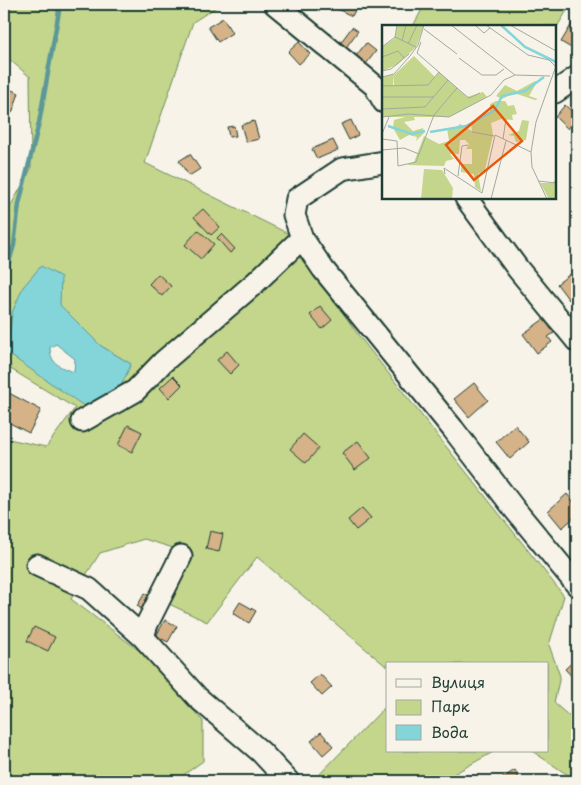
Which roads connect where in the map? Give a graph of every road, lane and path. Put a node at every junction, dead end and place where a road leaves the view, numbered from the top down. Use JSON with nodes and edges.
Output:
{"nodes":[{"id":1,"x":275,"y":4,"type":"edge"},
{"id":2,"x":577,"y":77,"type":"edge"},
{"id":3,"x":556,"y":91,"type":"edge"},
{"id":4,"x":382,"y":98,"type":"edge"},
{"id":5,"x":382,"y":162,"type":"edge"},
{"id":6,"x":467,"y":199,"type":"edge"},
{"id":7,"x":302,"y":238,"type":"junction"},
{"id":8,"x":577,"y":341,"type":"edge"},
{"id":9,"x":82,"y":421,"type":"dead end"},
{"id":10,"x":181,"y":556,"type":"dead end"},
{"id":11,"x":37,"y":565,"type":"dead end"},
{"id":12,"x":577,"y":585,"type":"edge"},
{"id":13,"x":143,"y":637,"type":"junction"},
{"id":14,"x":288,"y":781,"type":"edge"}],
"edges":[{"from":1,"to":4,"type":"street"},
{"from":2,"to":3,"type":"street"},
{"from":5,"to":7,"type":"street"},
{"from":6,"to":8,"type":"street"},
{"from":7,"to":9,"type":"street"},
{"from":7,"to":12,"type":"street"},
{"from":10,"to":13,"type":"street"},
{"from":11,"to":13,"type":"street"},
{"from":13,"to":14,"type":"street"}]}
